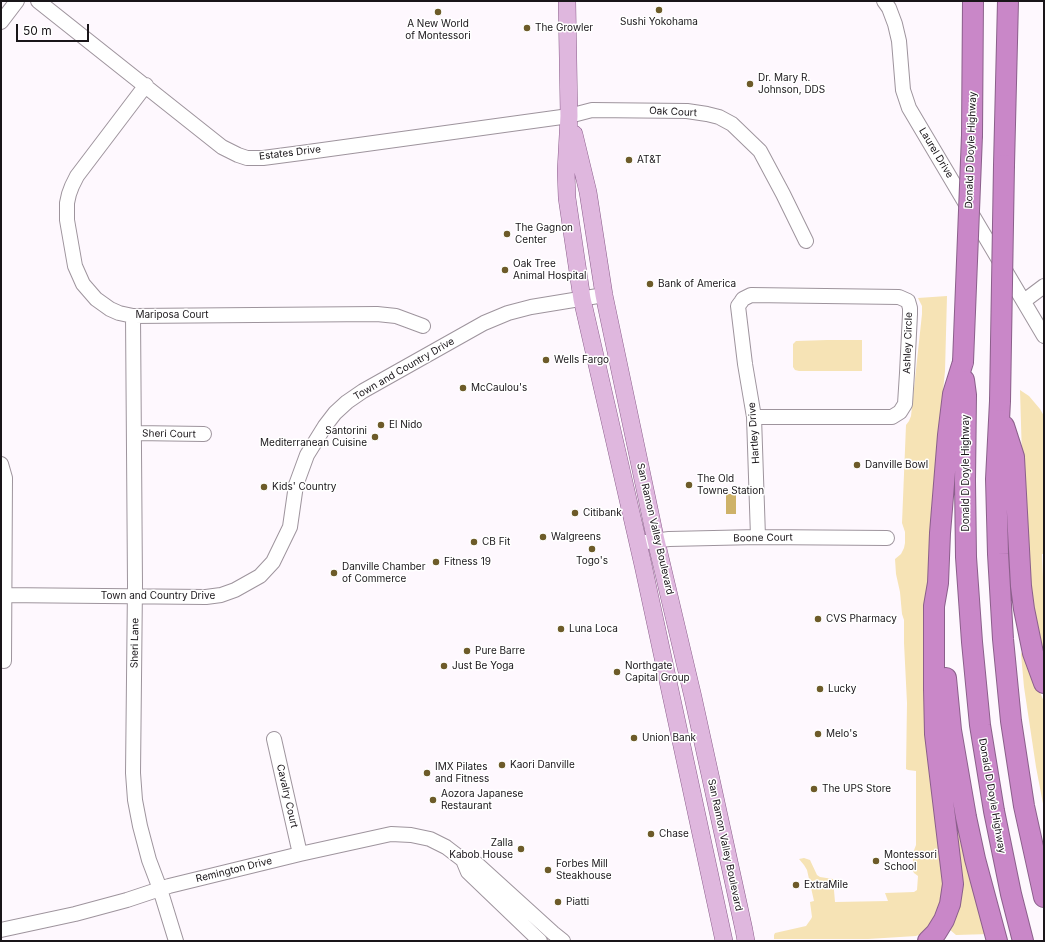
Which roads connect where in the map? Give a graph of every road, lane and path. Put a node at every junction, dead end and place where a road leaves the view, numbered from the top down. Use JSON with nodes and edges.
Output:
{"nodes":[{"id":1,"x":17,"y":1,"type":"edge"},
{"id":2,"x":38,"y":1,"type":"edge"},
{"id":3,"x":567,"y":1,"type":"edge"},
{"id":4,"x":884,"y":1,"type":"edge"},
{"id":5,"x":973,"y":1,"type":"edge"},
{"id":6,"x":1008,"y":1,"type":"edge"},
{"id":7,"x":1,"y":22,"type":"edge"},
{"id":8,"x":146,"y":85,"type":"junction"},
{"id":9,"x":569,"y":116,"type":"junction"},
{"id":10,"x":806,"y":241,"type":"dead end"},
{"id":11,"x":1044,"y":286,"type":"edge"},
{"id":12,"x":604,"y":295,"type":"junction"},
{"id":13,"x":582,"y":299,"type":"junction"},
{"id":14,"x":1024,"y":301,"type":"junction"},
{"id":15,"x":738,"y":306,"type":"joint"},
{"id":16,"x":133,"y":316,"type":"junction"},
{"id":17,"x":423,"y":326,"type":"dead end"},
{"id":18,"x":1044,"y":336,"type":"edge"},
{"id":19,"x":960,"y":394,"type":"junction"},
{"id":20,"x":999,"y":407,"type":"junction"},
{"id":21,"x":754,"y":417,"type":"junction"},
{"id":22,"x":134,"y":433,"type":"junction"},
{"id":23,"x":204,"y":434,"type":"dead end"},
{"id":24,"x":1,"y":464,"type":"edge"},
{"id":25,"x":758,"y":537,"type":"junction"},
{"id":26,"x":888,"y":538,"type":"dead end"},
{"id":27,"x":656,"y":540,"type":"junction"},
{"id":28,"x":638,"y":543,"type":"junction"},
{"id":29,"x":938,"y":583,"type":"junction"},
{"id":30,"x":3,"y":595,"type":"edge"},
{"id":31,"x":135,"y":597,"type":"junction"},
{"id":32,"x":4,"y":661,"type":"dead end"},
{"id":33,"x":1044,"y":683,"type":"edge"},
{"id":34,"x":274,"y":739,"type":"dead end"},
{"id":35,"x":300,"y":854,"type":"junction"},
{"id":36,"x":463,"y":860,"type":"junction"},
{"id":37,"x":160,"y":889,"type":"junction"},
{"id":38,"x":1044,"y":897,"type":"edge"},
{"id":39,"x":1,"y":930,"type":"edge"},
{"id":40,"x":176,"y":941,"type":"edge"},
{"id":41,"x":540,"y":941,"type":"edge"},
{"id":42,"x":563,"y":941,"type":"edge"},
{"id":43,"x":724,"y":941,"type":"edge"},
{"id":44,"x":746,"y":941,"type":"edge"},
{"id":45,"x":928,"y":941,"type":"edge"},
{"id":46,"x":997,"y":941,"type":"edge"},
{"id":47,"x":1023,"y":941,"type":"edge"}],
"edges":[{"from":1,"to":7,"type":"street"},
{"from":2,"to":8,"type":"street","name":"Estates Drive"},
{"from":3,"to":9,"type":"main road","name":"San Ramon Valley Boulevard"},
{"from":4,"to":14,"type":"street","name":"Laurel Drive"},
{"from":5,"to":19,"type":"highway","name":"Donald D Doyle Highway","bridge":true},
{"from":6,"to":20,"type":"highway","bridge":true},
{"from":8,"to":9,"type":"street","name":"Estates Drive"},
{"from":8,"to":16,"type":"street","name":"Mariposa Court"},
{"from":9,"to":10,"type":"street","name":"Oak Court"},
{"from":9,"to":12,"type":"main road","name":"San Ramon Valley Boulevard"},
{"from":9,"to":13,"type":"main road","name":"San Ramon Valley Boulevard"},
{"from":11,"to":14,"type":"street"},
{"from":12,"to":13,"type":"street","name":"Town and Country Drive"},
{"from":12,"to":27,"type":"main road","name":"San Ramon Valley Boulevard"},
{"from":13,"to":28,"type":"main road","name":"San Ramon Valley Boulevard"},
{"from":13,"to":31,"type":"street","name":"Town and Country Drive"},
{"from":14,"to":18,"type":"street","name":"Laurel Drive"},
{"from":15,"to":21,"type":"street","name":"Hartley Drive"},
{"from":15,"to":21,"type":"street","name":"Ashley Circle"},
{"from":16,"to":17,"type":"street","name":"Mariposa Court"},
{"from":16,"to":22,"type":"street","name":"Sheri Lane"},
{"from":19,"to":29,"type":"highway"},
{"from":19,"to":47,"type":"highway","name":"Donald D Doyle Highway"},
{"from":20,"to":33,"type":"highway"},
{"from":20,"to":38,"type":"highway"},
{"from":21,"to":25,"type":"street","name":"Hartley Drive"},
{"from":22,"to":23,"type":"street","name":"Sheri Court"},
{"from":22,"to":31,"type":"street","name":"Sheri Lane"},
{"from":24,"to":30,"type":"street"},
{"from":25,"to":26,"type":"street","name":"Boone Court"},
{"from":25,"to":27,"type":"street","name":"Boone Court"},
{"from":27,"to":28,"type":"street","name":"Boone Court"},
{"from":27,"to":44,"type":"main road","name":"San Ramon Valley Boulevard"},
{"from":28,"to":43,"type":"main road","name":"San Ramon Valley Boulevard"},
{"from":29,"to":45,"type":"highway"},
{"from":29,"to":46,"type":"highway"},
{"from":30,"to":31,"type":"street","name":"Town and Country Drive"},
{"from":30,"to":32,"type":"street"},
{"from":31,"to":37,"type":"street","name":"Sheri Lane"},
{"from":34,"to":35,"type":"street","name":"Cavalry Court"},
{"from":35,"to":36,"type":"street","name":"Remington Drive"},
{"from":35,"to":37,"type":"street","name":"Remington Drive"},
{"from":36,"to":41,"type":"street"},
{"from":36,"to":42,"type":"street"},
{"from":37,"to":39,"type":"street","name":"Remington Drive"},
{"from":37,"to":40,"type":"street","name":"Sheri Lane"}]}
